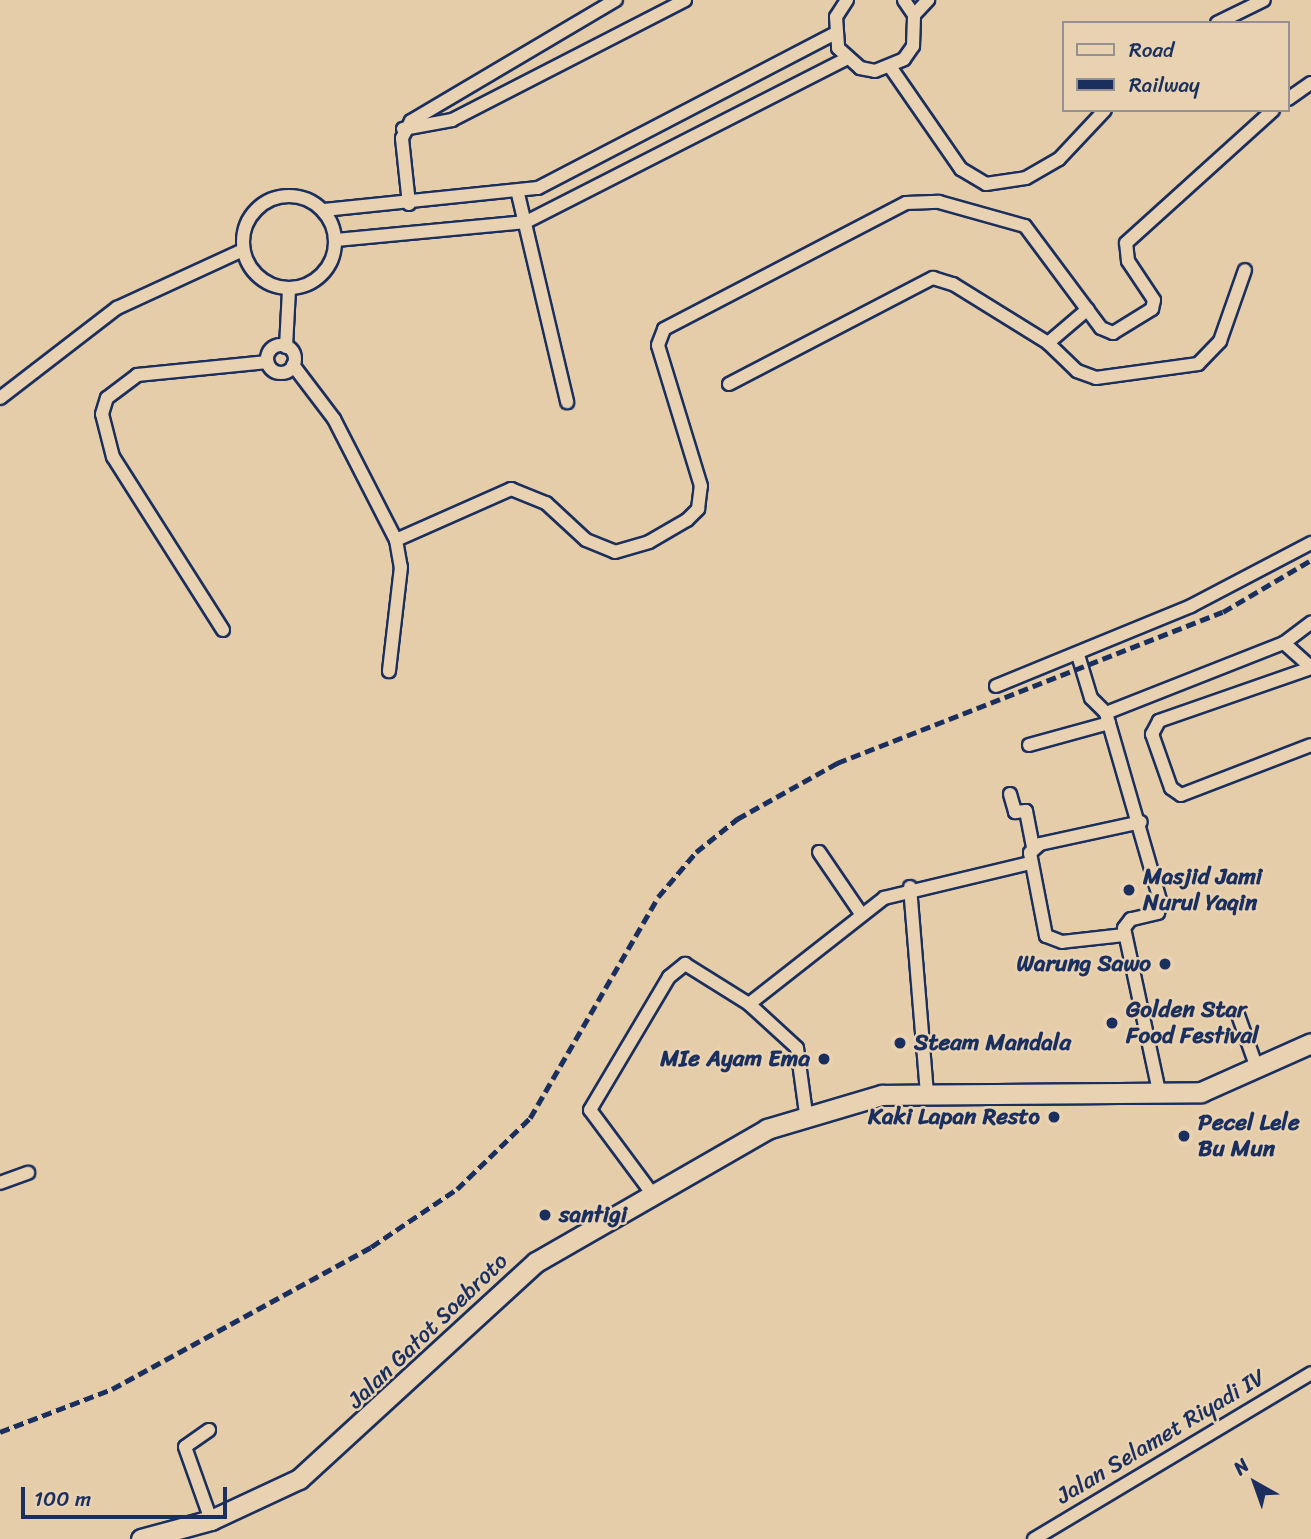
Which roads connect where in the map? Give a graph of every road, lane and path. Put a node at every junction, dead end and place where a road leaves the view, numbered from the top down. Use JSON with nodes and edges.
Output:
{"nodes":[{"id":1,"x":616,"y":0,"type":"edge"},
{"id":2,"x":685,"y":0,"type":"edge"},
{"id":3,"x":846,"y":0,"type":"edge"},
{"id":4,"x":904,"y":0,"type":"edge"},
{"id":5,"x":928,"y":0,"type":"edge"},
{"id":6,"x":1264,"y":0,"type":"edge"},
{"id":7,"x":914,"y":15,"type":"junction"},
{"id":8,"x":1221,"y":21,"type":"edge"},
{"id":9,"x":834,"y":34,"type":"junction"},
{"id":10,"x":846,"y":60,"type":"junction"},
{"id":11,"x":891,"y":68,"type":"junction"},
{"id":12,"x":1311,"y":83,"type":"edge"},
{"id":13,"x":1290,"y":98,"type":"edge"},
{"id":14,"x":1103,"y":112,"type":"edge"},
{"id":15,"x":1271,"y":112,"type":"edge"},
{"id":16,"x":403,"y":129,"type":"junction"},
{"id":17,"x":518,"y":194,"type":"junction"},
{"id":18,"x":409,"y":204,"type":"junction"},
{"id":19,"x":324,"y":210,"type":"junction"},
{"id":20,"x":526,"y":222,"type":"junction"},
{"id":21,"x":337,"y":240,"type":"junction"},
{"id":22,"x":243,"y":250,"type":"junction"},
{"id":23,"x":1245,"y":270,"type":"dead end"},
{"id":24,"x":289,"y":289,"type":"junction"},
{"id":25,"x":1088,"y":309,"type":"junction"},
{"id":26,"x":1048,"y":343,"type":"junction"},
{"id":27,"x":286,"y":347,"type":"junction"},
{"id":28,"x":267,"y":362,"type":"junction"},
{"id":29,"x":293,"y":365,"type":"junction"},
{"id":30,"x":729,"y":384,"type":"dead end"},
{"id":31,"x":0,"y":398,"type":"edge"},
{"id":32,"x":568,"y":402,"type":"dead end"},
{"id":33,"x":396,"y":540,"type":"junction"},
{"id":34,"x":1311,"y":543,"type":"edge"},
{"id":35,"x":1311,"y":623,"type":"edge"},
{"id":36,"x":223,"y":630,"type":"dead end"},
{"id":37,"x":1284,"y":643,"type":"junction"},
{"id":38,"x":1078,"y":655,"type":"junction"},
{"id":39,"x":1311,"y":667,"type":"edge"},
{"id":40,"x":389,"y":671,"type":"dead end"},
{"id":41,"x":996,"y":686,"type":"dead end"},
{"id":42,"x":1107,"y":718,"type":"junction"},
{"id":43,"x":1028,"y":745,"type":"dead end"},
{"id":44,"x":1311,"y":745,"type":"edge"},
{"id":45,"x":1010,"y":794,"type":"dead end"},
{"id":46,"x":1140,"y":822,"type":"junction"},
{"id":47,"x":1033,"y":847,"type":"junction"},
{"id":48,"x":819,"y":852,"type":"dead end"},
{"id":49,"x":1030,"y":863,"type":"junction"},
{"id":50,"x":910,"y":887,"type":"junction"},
{"id":51,"x":862,"y":915,"type":"junction"},
{"id":52,"x":1124,"y":935,"type":"junction"},
{"id":53,"x":749,"y":1004,"type":"junction"},
{"id":54,"x":1238,"y":1014,"type":"dead end"},
{"id":55,"x":1311,"y":1043,"type":"edge"},
{"id":56,"x":1258,"y":1071,"type":"junction"},
{"id":57,"x":927,"y":1092,"type":"junction"},
{"id":58,"x":1160,"y":1096,"type":"junction"},
{"id":59,"x":806,"y":1114,"type":"junction"},
{"id":60,"x":28,"y":1173,"type":"dead end"},
{"id":61,"x":0,"y":1183,"type":"edge"},
{"id":62,"x":651,"y":1192,"type":"junction"},
{"id":63,"x":1311,"y":1373,"type":"edge"},
{"id":64,"x":209,"y":1430,"type":"dead end"},
{"id":65,"x":211,"y":1520,"type":"junction"},
{"id":66,"x":141,"y":1539,"type":"edge"},
{"id":67,"x":1034,"y":1539,"type":"edge"}],
"edges":[{"from":1,"to":16,"type":"street"},
{"from":2,"to":16,"type":"street"},
{"from":3,"to":9,"type":"street"},
{"from":4,"to":7,"type":"street"},
{"from":5,"to":7,"type":"street"},
{"from":6,"to":8,"type":"street"},
{"from":7,"to":11,"type":"street"},
{"from":9,"to":10,"type":"street"},
{"from":9,"to":17,"type":"street"},
{"from":10,"to":11,"type":"street"},
{"from":10,"to":20,"type":"street"},
{"from":11,"to":14,"type":"street"},
{"from":12,"to":13,"type":"street"},
{"from":15,"to":25,"type":"street"},
{"from":16,"to":18,"type":"street"},
{"from":17,"to":18,"type":"street"},
{"from":17,"to":20,"type":"street"},
{"from":18,"to":19,"type":"street"},
{"from":19,"to":21,"type":"street"},
{"from":19,"to":22,"type":"street"},
{"from":20,"to":21,"type":"street"},
{"from":20,"to":32,"type":"street"},
{"from":21,"to":24,"type":"street"},
{"from":22,"to":24,"type":"street"},
{"from":22,"to":31,"type":"street"},
{"from":23,"to":26,"type":"street"},
{"from":24,"to":27,"type":"street"},
{"from":25,"to":26,"type":"street"},
{"from":25,"to":33,"type":"street"},
{"from":26,"to":30,"type":"street"},
{"from":27,"to":28,"type":"street"},
{"from":27,"to":29,"type":"street"},
{"from":28,"to":29,"type":"street"},
{"from":28,"to":36,"type":"street"},
{"from":29,"to":33,"type":"street"},
{"from":33,"to":40,"type":"street"},
{"from":34,"to":38,"type":"street"},
{"from":35,"to":37,"type":"street"},
{"from":37,"to":39,"type":"street"},
{"from":37,"to":42,"type":"street"},
{"from":38,"to":41,"type":"street"},
{"from":38,"to":42,"type":"street"},
{"from":39,"to":44,"type":"street"},
{"from":42,"to":43,"type":"street"},
{"from":42,"to":46,"type":"street"},
{"from":45,"to":47,"type":"street"},
{"from":46,"to":47,"type":"street"},
{"from":46,"to":52,"type":"street"},
{"from":47,"to":49,"type":"street"},
{"from":48,"to":51,"type":"street"},
{"from":49,"to":50,"type":"street"},
{"from":49,"to":52,"type":"street"},
{"from":50,"to":51,"type":"street"},
{"from":50,"to":57,"type":"street"},
{"from":51,"to":53,"type":"street"},
{"from":52,"to":58,"type":"street"},
{"from":53,"to":59,"type":"street"},
{"from":53,"to":62,"type":"street"},
{"from":54,"to":56,"type":"street"},
{"from":55,"to":56,"type":"main road","name":"Jalan Gatot Soebroto"},
{"from":56,"to":58,"type":"main road","name":"Jalan Gatot Soebroto"},
{"from":57,"to":58,"type":"main road","name":"Jalan Gatot Soebroto"},
{"from":57,"to":59,"type":"main road","name":"Jalan Gatot Soebroto"},
{"from":59,"to":62,"type":"main road","name":"Jalan Gatot Soebroto"},
{"from":60,"to":61,"type":"street"},
{"from":62,"to":65,"type":"main road","name":"Jalan Gatot Soebroto"},
{"from":63,"to":67,"type":"street","name":"Jalan Selamet Riyadi IV"},
{"from":64,"to":65,"type":"street"},
{"from":65,"to":66,"type":"main road","name":"Jalan Gatot Soebroto"}]}
